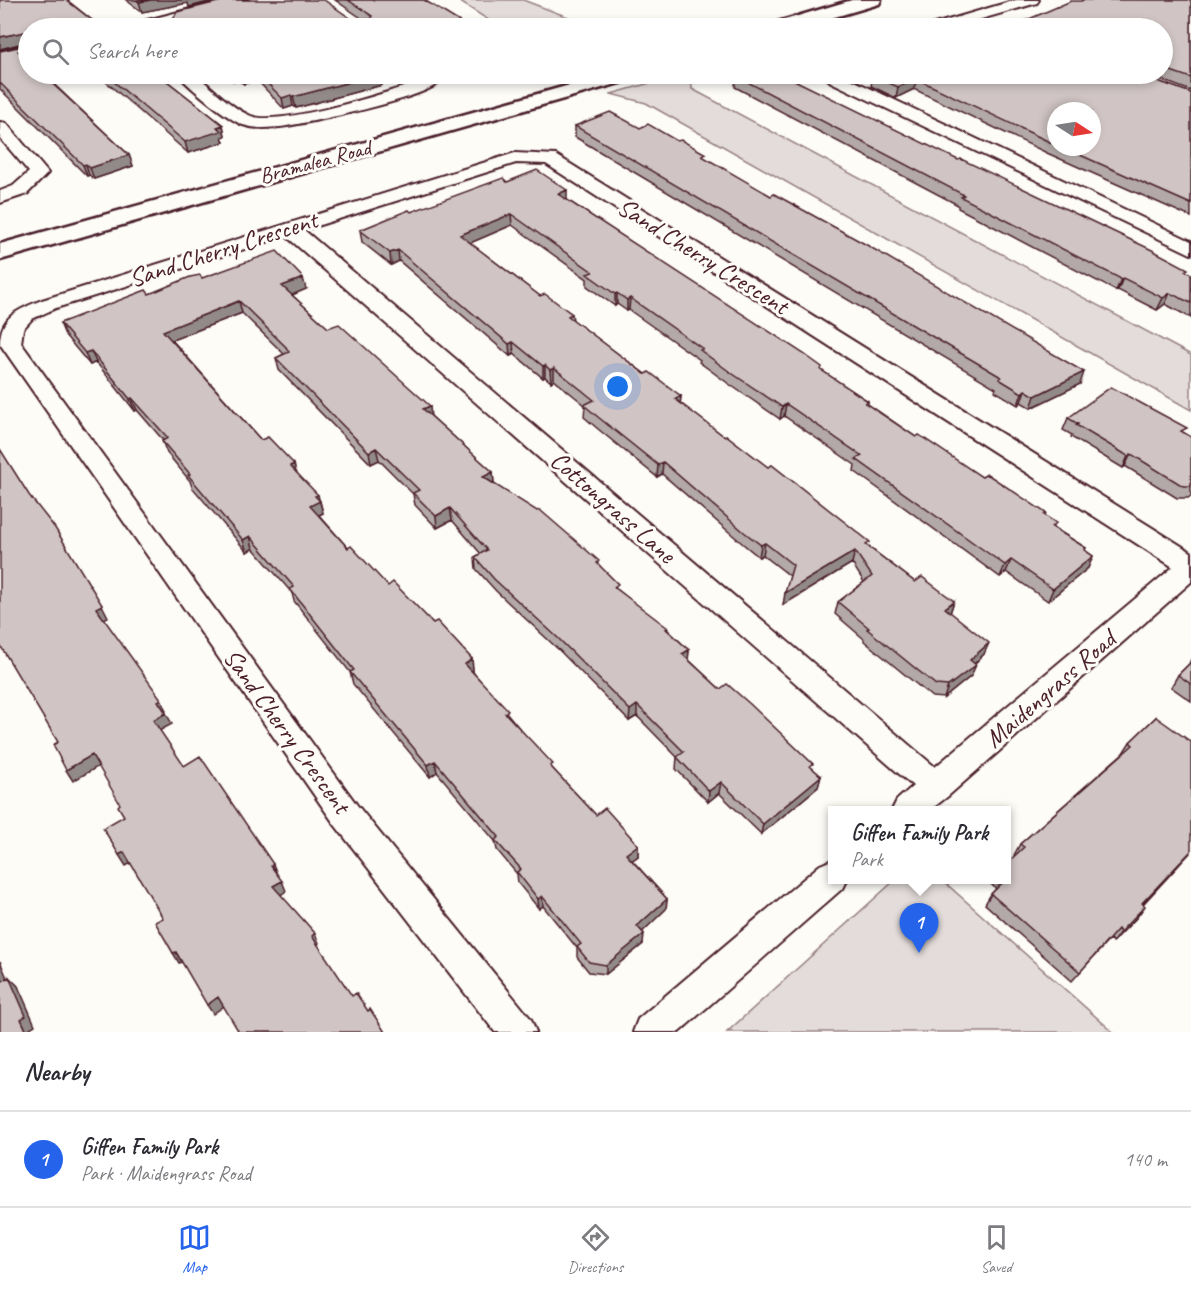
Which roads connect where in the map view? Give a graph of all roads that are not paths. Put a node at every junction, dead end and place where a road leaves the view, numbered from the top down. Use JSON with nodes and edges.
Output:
{"nodes":[{"id":1,"x":242,"y":0,"type":"edge"},
{"id":2,"x":872,"y":0,"type":"edge"},
{"id":3,"x":1032,"y":0,"type":"edge"},
{"id":4,"x":982,"y":15,"type":"junction"},
{"id":5,"x":172,"y":18,"type":"edge"},
{"id":6,"x":812,"y":18,"type":"edge"},
{"id":7,"x":971,"y":18,"type":"edge"},
{"id":8,"x":990,"y":18,"type":"edge"},
{"id":9,"x":18,"y":52,"type":"edge"},
{"id":10,"x":0,"y":56,"type":"edge"},
{"id":11,"x":199,"y":84,"type":"edge"},
{"id":12,"x":426,"y":84,"type":"edge"},
{"id":13,"x":595,"y":84,"type":"edge"},
{"id":14,"x":845,"y":84,"type":"edge"},
{"id":15,"x":0,"y":128,"type":"edge"},
{"id":16,"x":0,"y":197,"type":"edge"},
{"id":17,"x":289,"y":228,"type":"junction"},
{"id":18,"x":1191,"y":248,"type":"edge"},
{"id":19,"x":0,"y":252,"type":"edge"},
{"id":20,"x":1191,"y":566,"type":"edge"},
{"id":21,"x":936,"y":787,"type":"junction"},
{"id":22,"x":913,"y":806,"type":"edge"},
{"id":23,"x":828,"y":879,"type":"edge"},
{"id":24,"x":518,"y":1032,"type":"edge"},
{"id":25,"x":651,"y":1032,"type":"edge"}],
"edges":[{"from":1,"to":5,"type":"street"},
{"from":2,"to":6,"type":"main road"},
{"from":3,"to":4,"type":"street"},
{"from":4,"to":7,"type":"street"},
{"from":4,"to":8,"type":"street"},
{"from":9,"to":10,"type":"street"},
{"from":11,"to":12,"type":"street"},
{"from":13,"to":19,"type":"main road","name":"Bramalea Road"},
{"from":14,"to":18,"type":"street"},
{"from":15,"to":16,"type":"street"},
{"from":17,"to":20,"type":"street","name":"Sand Cherry Crescent"},
{"from":17,"to":21,"type":"street","name":"Cottongrass Lane"},
{"from":17,"to":24,"type":"street","name":"Sand Cherry Crescent"},
{"from":20,"to":21,"type":"street","name":"Maidengrass Road"},
{"from":21,"to":22,"type":"street","name":"Maidengrass Road"},
{"from":23,"to":25,"type":"street"}]}
